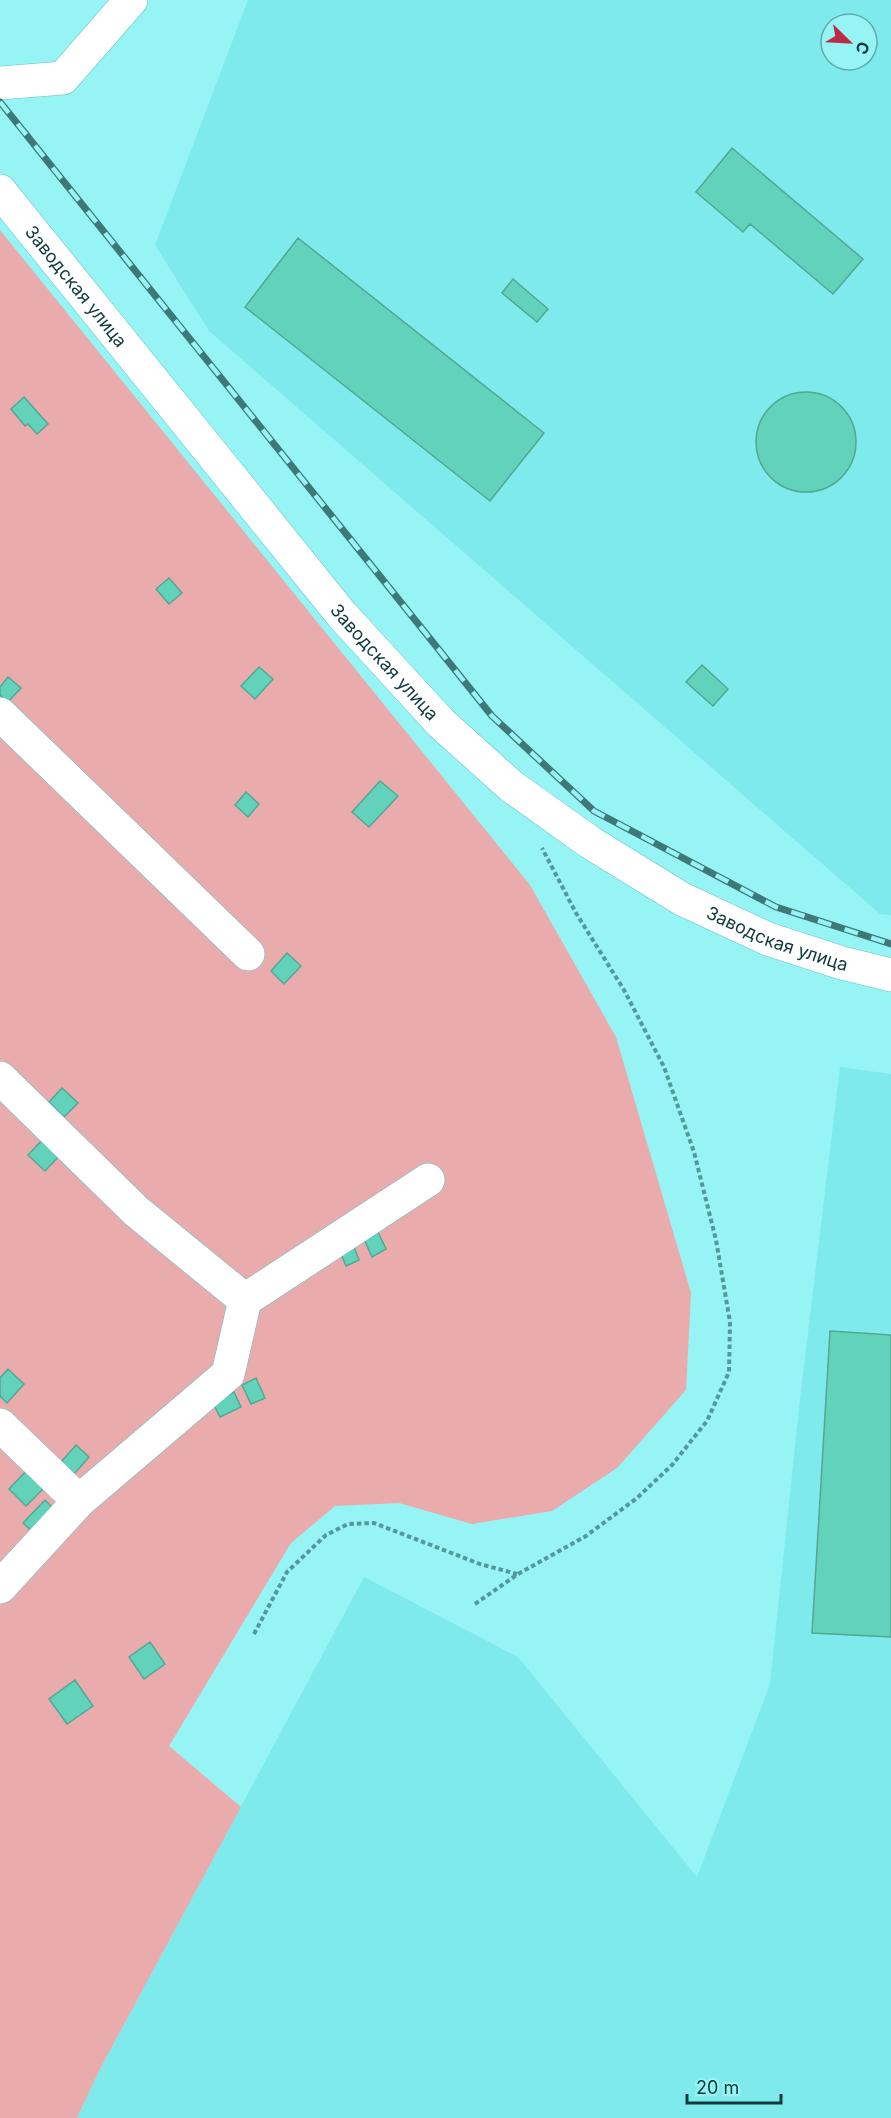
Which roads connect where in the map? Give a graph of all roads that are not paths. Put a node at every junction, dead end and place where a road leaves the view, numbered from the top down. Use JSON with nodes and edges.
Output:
{"nodes":[{"id":1,"x":131,"y":0,"type":"edge"},
{"id":2,"x":0,"y":83,"type":"edge"},
{"id":3,"x":0,"y":191,"type":"edge"},
{"id":4,"x":0,"y":714,"type":"edge"},
{"id":5,"x":248,"y":954,"type":"dead end"},
{"id":6,"x":891,"y":975,"type":"edge"},
{"id":7,"x":0,"y":1078,"type":"edge"},
{"id":8,"x":428,"y":1180,"type":"dead end"},
{"id":9,"x":245,"y":1300,"type":"junction"},
{"id":10,"x":0,"y":1425,"type":"edge"},
{"id":11,"x":79,"y":1501,"type":"junction"},
{"id":12,"x":0,"y":1587,"type":"edge"}],
"edges":[{"from":1,"to":2,"type":"street"},
{"from":3,"to":6,"type":"street","name":"Заводская улица"},
{"from":4,"to":5,"type":"street"},
{"from":7,"to":9,"type":"street"},
{"from":8,"to":9,"type":"street"},
{"from":9,"to":11,"type":"street"},
{"from":10,"to":11,"type":"street"},
{"from":11,"to":12,"type":"street"}]}
